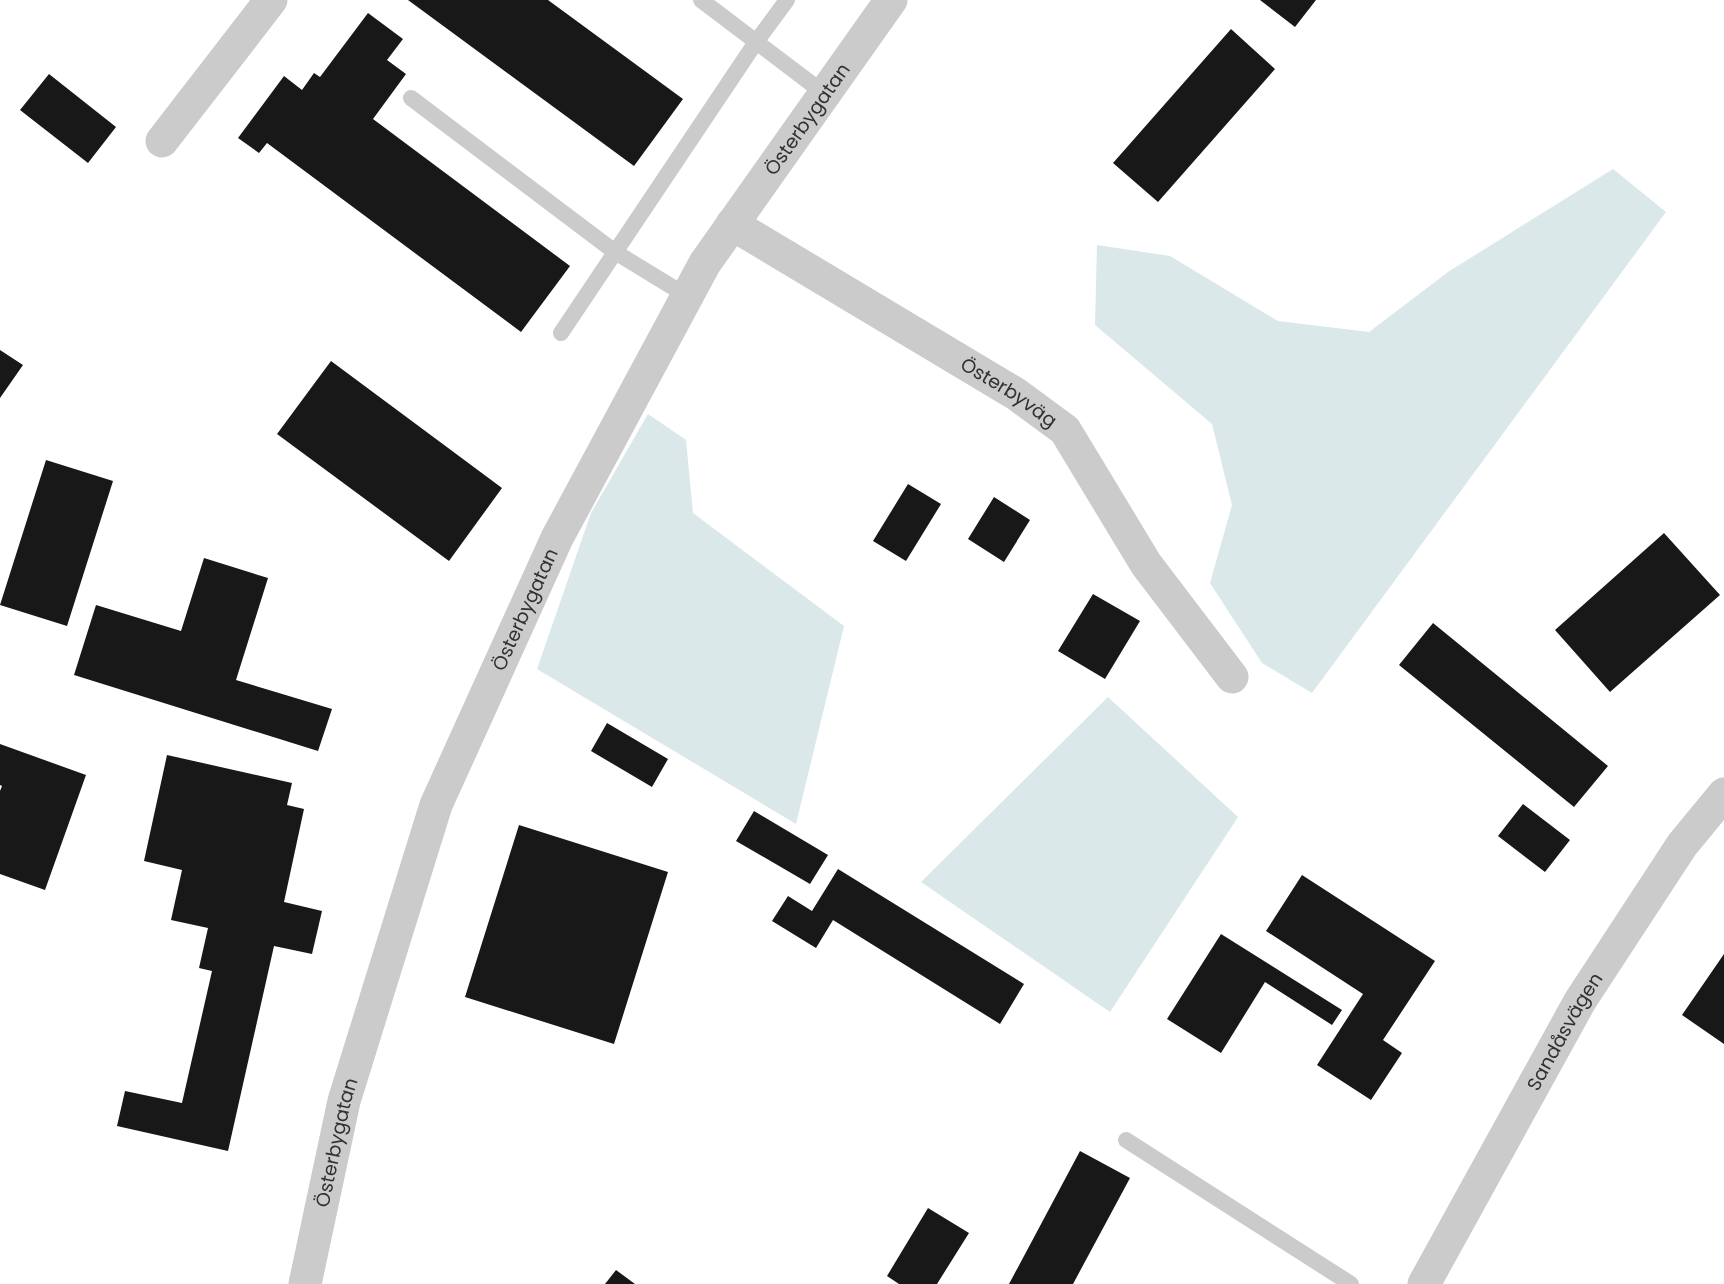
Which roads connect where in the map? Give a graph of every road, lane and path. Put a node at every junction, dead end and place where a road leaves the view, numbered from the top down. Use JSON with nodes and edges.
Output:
{"nodes":[{"id":1,"x":271,"y":0,"type":"edge"},
{"id":2,"x":701,"y":0,"type":"edge"},
{"id":3,"x":787,"y":0,"type":"edge"},
{"id":4,"x":891,"y":0,"type":"edge"},
{"id":5,"x":756,"y":42,"type":"junction"},
{"id":6,"x":825,"y":94,"type":"junction"},
{"id":7,"x":411,"y":98,"type":"dead end"},
{"id":8,"x":162,"y":141,"type":"dead end"},
{"id":9,"x":732,"y":225,"type":"junction"},
{"id":10,"x":615,"y":252,"type":"junction"},
{"id":11,"x":687,"y":296,"type":"junction"},
{"id":12,"x":561,"y":333,"type":"dead end"},
{"id":13,"x":1232,"y":677,"type":"dead end"},
{"id":14,"x":1724,"y":794,"type":"edge"},
{"id":15,"x":1126,"y":1140,"type":"dead end"},
{"id":16,"x":305,"y":1284,"type":"edge"},
{"id":17,"x":1351,"y":1284,"type":"edge"},
{"id":18,"x":1424,"y":1284,"type":"edge"}],
"edges":[{"from":1,"to":8,"type":"street"},
{"from":2,"to":5,"type":"lane"},
{"from":3,"to":5,"type":"lane"},
{"from":4,"to":6,"type":"street","name":"Österbygatan"},
{"from":5,"to":6,"type":"lane"},
{"from":5,"to":10,"type":"lane"},
{"from":6,"to":9,"type":"street","name":"Österbygatan"},
{"from":7,"to":10,"type":"lane"},
{"from":9,"to":11,"type":"street","name":"Österbygatan"},
{"from":9,"to":13,"type":"street","name":"Österbyväg"},
{"from":10,"to":11,"type":"lane"},
{"from":10,"to":12,"type":"lane"},
{"from":11,"to":16,"type":"street","name":"Österbygatan"},
{"from":14,"to":18,"type":"street","name":"Sandåsvägen"},
{"from":15,"to":17,"type":"lane"}]}
